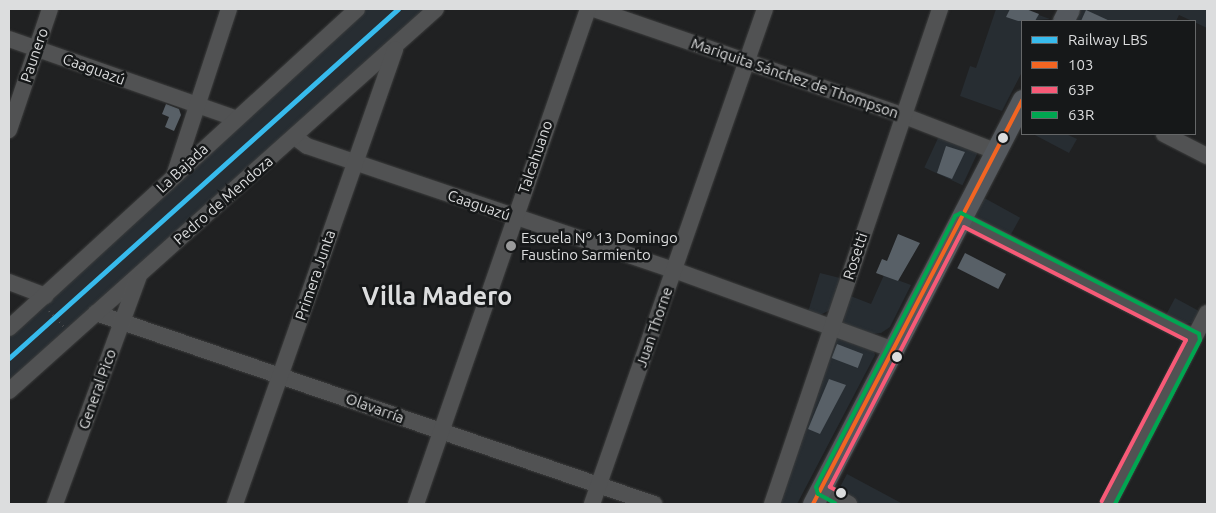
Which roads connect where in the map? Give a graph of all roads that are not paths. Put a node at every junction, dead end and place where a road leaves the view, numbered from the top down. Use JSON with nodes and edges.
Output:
{"nodes":[{"id":1,"x":50,"y":9,"type":"edge"},
{"id":2,"x":229,"y":9,"type":"edge"},
{"id":3,"x":357,"y":9,"type":"edge"},
{"id":4,"x":436,"y":9,"type":"edge"},
{"id":5,"x":588,"y":9,"type":"edge"},
{"id":6,"x":594,"y":9,"type":"edge"},
{"id":7,"x":765,"y":9,"type":"edge"},
{"id":8,"x":940,"y":9,"type":"edge"},
{"id":9,"x":9,"y":39,"type":"edge"},
{"id":10,"x":396,"y":46,"type":"junction"},
{"id":11,"x":37,"y":49,"type":"junction"},
{"id":12,"x":747,"y":61,"type":"junction"},
{"id":13,"x":1021,"y":102,"type":"edge"},
{"id":14,"x":196,"y":106,"type":"junction"},
{"id":15,"x":902,"y":115,"type":"junction"},
{"id":16,"x":235,"y":118,"type":"junction"},
{"id":17,"x":9,"y":130,"type":"edge"},
{"id":18,"x":1166,"y":135,"type":"edge"},
{"id":19,"x":295,"y":137,"type":"junction"},
{"id":20,"x":995,"y":151,"type":"junction"},
{"id":21,"x":1207,"y":156,"type":"edge"},
{"id":22,"x":353,"y":163,"type":"junction"},
{"id":23,"x":174,"y":175,"type":"junction"},
{"id":24,"x":514,"y":217,"type":"junction"},
{"id":25,"x":961,"y":219,"type":"junction"},
{"id":26,"x":674,"y":270,"type":"junction"},
{"id":27,"x":140,"y":273,"type":"junction"},
{"id":28,"x":9,"y":282,"type":"edge"},
{"id":29,"x":42,"y":298,"type":"junction"},
{"id":30,"x":96,"y":313,"type":"junction"},
{"id":31,"x":1207,"y":313,"type":"edge"},
{"id":32,"x":122,"y":321,"type":"junction"},
{"id":33,"x":9,"y":328,"type":"edge"},
{"id":34,"x":831,"y":328,"type":"junction"},
{"id":35,"x":1194,"y":337,"type":"junction"},
{"id":36,"x":891,"y":350,"type":"junction"},
{"id":37,"x":281,"y":374,"type":"junction"},
{"id":38,"x":9,"y":391,"type":"edge"},
{"id":39,"x":442,"y":431,"type":"junction"},
{"id":40,"x":598,"y":486,"type":"junction"},
{"id":41,"x":817,"y":497,"type":"edge"},
{"id":42,"x":56,"y":504,"type":"edge"},
{"id":43,"x":235,"y":504,"type":"edge"},
{"id":44,"x":416,"y":504,"type":"edge"},
{"id":45,"x":592,"y":504,"type":"edge"},
{"id":46,"x":654,"y":504,"type":"edge"},
{"id":47,"x":772,"y":504,"type":"edge"},
{"id":48,"x":849,"y":504,"type":"edge"},
{"id":49,"x":1108,"y":504,"type":"edge"}],
"edges":[{"from":1,"to":11,"type":"street","name":"Paunero"},
{"from":2,"to":14,"type":"street"},
{"from":3,"to":16,"type":"street","name":"La Bajada"},
{"from":4,"to":10,"type":"street","name":"Pedro de Mendoza"},
{"from":5,"to":24,"type":"street","name":"Talcahuano"},
{"from":6,"to":12,"type":"street","name":"Mariquita Sánchez de Thompson"},
{"from":7,"to":12,"type":"street","name":"Juan Thorne"},
{"from":8,"to":15,"type":"street","name":"Rosetti"},
{"from":9,"to":11,"type":"street","name":"Caaguazú"},
{"from":10,"to":19,"type":"street","name":"Pedro de Mendoza"},
{"from":10,"to":22,"type":"street","name":"Primera Junta"},
{"from":11,"to":14,"type":"street","name":"Caaguazú"},
{"from":11,"to":17,"type":"street","name":"Paunero"},
{"from":12,"to":15,"type":"street","name":"Mariquita Sánchez de Thompson"},
{"from":12,"to":26,"type":"street","name":"Juan Thorne"},
{"from":13,"to":20,"type":"main road"},
{"from":14,"to":16,"type":"street","name":"Caaguazú"},
{"from":14,"to":23,"type":"street"},
{"from":15,"to":20,"type":"street","name":"Mariquita Sánchez de Thompson"},
{"from":15,"to":34,"type":"street","name":"Rosetti"},
{"from":16,"to":23,"type":"street","name":"La Bajada"},
{"from":18,"to":21,"type":"street"},
{"from":19,"to":22,"type":"street","name":"Caaguazú"},
{"from":19,"to":27,"type":"street","name":"Pedro de Mendoza"},
{"from":20,"to":25,"type":"main road"},
{"from":22,"to":24,"type":"street","name":"Caaguazú"},
{"from":22,"to":37,"type":"street","name":"Primera Junta"},
{"from":23,"to":29,"type":"street","name":"La Bajada"},
{"from":24,"to":26,"type":"street","name":"Caaguazú"},
{"from":24,"to":39,"type":"street","name":"Talcahuano"},
{"from":25,"to":35,"type":"street"},
{"from":25,"to":36,"type":"main road"},
{"from":26,"to":34,"type":"street","name":"Caaguazú"},
{"from":26,"to":40,"type":"street","name":"Juan Thorne"},
{"from":27,"to":30,"type":"street","name":"Pedro de Mendoza"},
{"from":27,"to":32,"type":"street","name":"General Pico"},
{"from":28,"to":29,"type":"street"},
{"from":29,"to":33,"type":"street","name":"La Bajada"},
{"from":30,"to":32,"type":"street","name":"Olavarría"},
{"from":30,"to":38,"type":"street","name":"Pedro de Mendoza"},
{"from":31,"to":35,"type":"street"},
{"from":32,"to":37,"type":"street","name":"Olavarría"},
{"from":32,"to":42,"type":"street","name":"General Pico"},
{"from":34,"to":36,"type":"street","name":"Caaguazú"},
{"from":34,"to":47,"type":"street","name":"Rosetti"},
{"from":35,"to":49,"type":"street"},
{"from":36,"to":41,"type":"main road"},
{"from":37,"to":39,"type":"street","name":"Olavarría"},
{"from":37,"to":43,"type":"street","name":"Primera Junta"},
{"from":39,"to":40,"type":"street","name":"Olavarría"},
{"from":39,"to":44,"type":"street","name":"Talcahuano"},
{"from":40,"to":45,"type":"street","name":"Juan Thorne"},
{"from":40,"to":46,"type":"street","name":"Olavarría"},
{"from":41,"to":48,"type":"street"}]}
